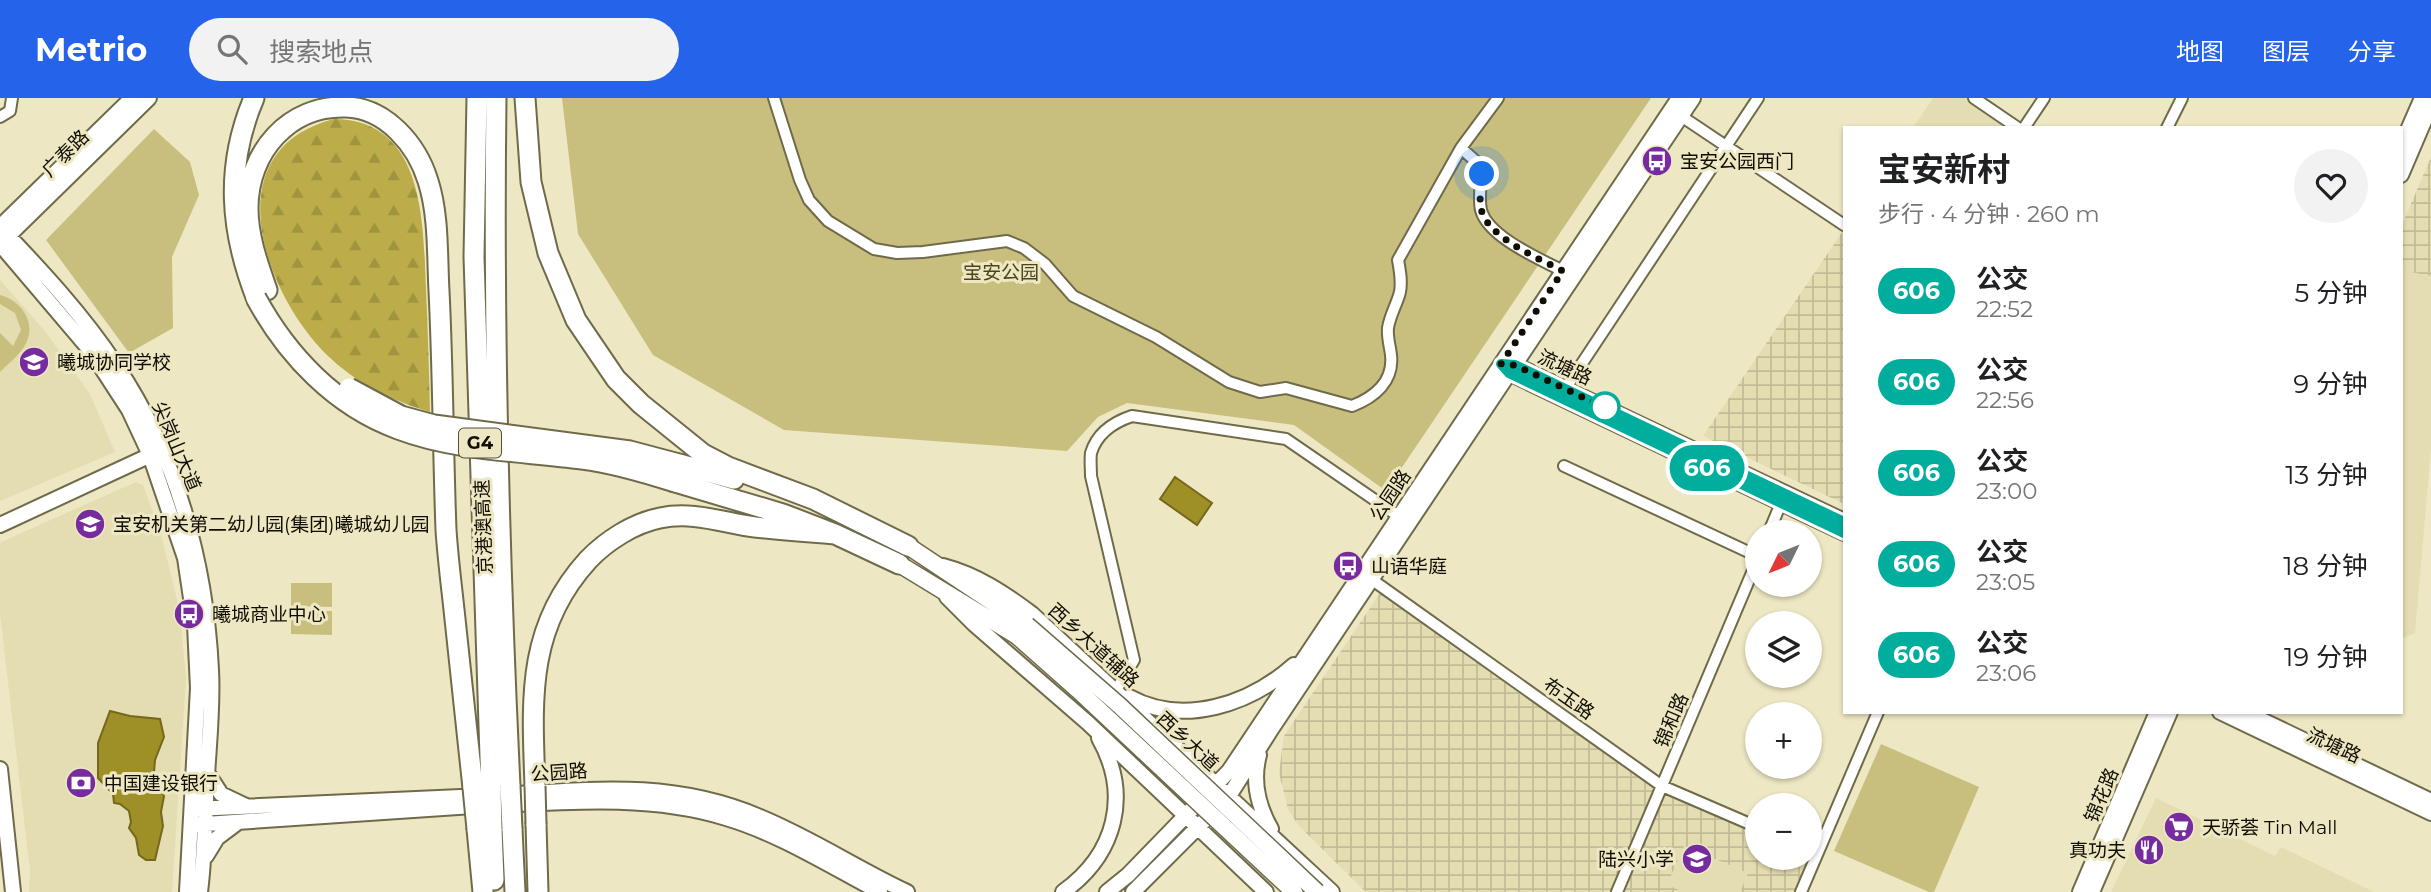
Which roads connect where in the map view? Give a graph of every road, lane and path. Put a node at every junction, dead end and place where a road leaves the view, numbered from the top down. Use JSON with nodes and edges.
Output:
{"nodes":[{"id":1,"x":12,"y":98,"type":"edge"},
{"id":2,"x":132,"y":98,"type":"edge"},
{"id":3,"x":149,"y":98,"type":"edge"},
{"id":4,"x":254,"y":98,"type":"edge"},
{"id":5,"x":477,"y":98,"type":"edge"},
{"id":6,"x":496,"y":98,"type":"edge"},
{"id":7,"x":525,"y":98,"type":"edge"},
{"id":8,"x":774,"y":98,"type":"edge"},
{"id":9,"x":1497,"y":98,"type":"edge"},
{"id":10,"x":1679,"y":98,"type":"edge"},
{"id":11,"x":1693,"y":98,"type":"edge"},
{"id":12,"x":1758,"y":98,"type":"edge"},
{"id":13,"x":1974,"y":98,"type":"edge"},
{"id":14,"x":2044,"y":98,"type":"edge"},
{"id":15,"x":2182,"y":98,"type":"edge"},
{"id":16,"x":2422,"y":98,"type":"edge"},
{"id":17,"x":2431,"y":105,"type":"edge"},
{"id":18,"x":1681,"y":116,"type":"junction"},
{"id":19,"x":0,"y":117,"type":"edge"},
{"id":20,"x":2015,"y":126,"type":"edge"},
{"id":21,"x":2025,"y":126,"type":"edge"},
{"id":22,"x":2168,"y":126,"type":"edge"},
{"id":23,"x":2403,"y":141,"type":"edge"},
{"id":24,"x":1726,"y":146,"type":"junction"},
{"id":25,"x":1461,"y":148,"type":"junction"},
{"id":26,"x":2403,"y":170,"type":"edge"},
{"id":27,"x":1843,"y":224,"type":"edge"},
{"id":28,"x":2,"y":238,"type":"edge"},
{"id":29,"x":1563,"y":271,"type":"junction"},
{"id":30,"x":261,"y":294,"type":"junction"},
{"id":31,"x":1508,"y":367,"type":"junction"},
{"id":32,"x":1565,"y":389,"type":"junction"},
{"id":33,"x":156,"y":453,"type":"junction"},
{"id":34,"x":1564,"y":466,"type":"dead end"},
{"id":35,"x":677,"y":473,"type":"junction"},
{"id":36,"x":813,"y":499,"type":"junction"},
{"id":37,"x":1781,"y":503,"type":"junction"},
{"id":38,"x":1404,"y":520,"type":"junction"},
{"id":39,"x":1774,"y":520,"type":"edge"},
{"id":40,"x":1843,"y":522,"type":"edge"},
{"id":41,"x":0,"y":525,"type":"edge"},
{"id":42,"x":1843,"y":533,"type":"edge"},
{"id":43,"x":835,"y":534,"type":"junction"},
{"id":44,"x":908,"y":546,"type":"joint"},
{"id":45,"x":1745,"y":553,"type":"edge"},
{"id":46,"x":899,"y":564,"type":"joint"},
{"id":47,"x":938,"y":565,"type":"junction"},
{"id":48,"x":1371,"y":579,"type":"junction"},
{"id":49,"x":934,"y":583,"type":"junction"},
{"id":50,"x":1745,"y":588,"type":"edge"},
{"id":51,"x":1022,"y":631,"type":"junction"},
{"id":52,"x":1308,"y":653,"type":"junction"},
{"id":53,"x":1116,"y":690,"type":"junction"},
{"id":54,"x":1877,"y":714,"type":"edge"},
{"id":55,"x":2156,"y":714,"type":"edge"},
{"id":56,"x":2169,"y":714,"type":"edge"},
{"id":57,"x":2224,"y":714,"type":"edge"},
{"id":58,"x":2249,"y":714,"type":"edge"},
{"id":59,"x":1088,"y":723,"type":"junction"},
{"id":60,"x":1152,"y":724,"type":"junction"},
{"id":61,"x":1262,"y":743,"type":"junction"},
{"id":62,"x":1118,"y":751,"type":"junction"},
{"id":63,"x":0,"y":769,"type":"edge"},
{"id":64,"x":208,"y":772,"type":"junction"},
{"id":65,"x":1217,"y":785,"type":"junction"},
{"id":66,"x":1662,"y":786,"type":"junction"},
{"id":67,"x":491,"y":787,"type":"junction"},
{"id":68,"x":1228,"y":796,"type":"junction"},
{"id":69,"x":2431,"y":801,"type":"edge"},
{"id":70,"x":248,"y":807,"type":"junction"},
{"id":71,"x":2431,"y":813,"type":"edge"},
{"id":72,"x":1186,"y":816,"type":"junction"},
{"id":73,"x":198,"y":817,"type":"junction"},
{"id":74,"x":239,"y":822,"type":"junction"},
{"id":75,"x":1745,"y":822,"type":"edge"},
{"id":76,"x":1198,"y":827,"type":"junction"},
{"id":77,"x":494,"y":829,"type":"junction"},
{"id":78,"x":1822,"y":834,"type":"edge"},
{"id":79,"x":1289,"y":852,"type":"junction"},
{"id":80,"x":204,"y":860,"type":"junction"},
{"id":81,"x":1808,"y":870,"type":"edge"},
{"id":82,"x":13,"y":892,"type":"edge"},
{"id":83,"x":187,"y":892,"type":"edge"},
{"id":84,"x":200,"y":892,"type":"edge"},
{"id":85,"x":483,"y":892,"type":"edge"},
{"id":86,"x":494,"y":892,"type":"edge"},
{"id":87,"x":515,"y":892,"type":"edge"},
{"id":88,"x":538,"y":892,"type":"edge"},
{"id":89,"x":880,"y":892,"type":"edge"},
{"id":90,"x":907,"y":892,"type":"edge"},
{"id":91,"x":1063,"y":892,"type":"edge"},
{"id":92,"x":1107,"y":892,"type":"edge"},
{"id":93,"x":1133,"y":892,"type":"edge"},
{"id":94,"x":1267,"y":892,"type":"edge"},
{"id":95,"x":1294,"y":892,"type":"edge"},
{"id":96,"x":1317,"y":892,"type":"edge"},
{"id":97,"x":1332,"y":892,"type":"edge"},
{"id":98,"x":1617,"y":892,"type":"edge"},
{"id":99,"x":1801,"y":892,"type":"edge"},
{"id":100,"x":2080,"y":892,"type":"edge"},
{"id":101,"x":2092,"y":892,"type":"edge"}],
"edges":[{"from":1,"to":19,"type":"street"},
{"from":2,"to":28,"type":"main road","name":"广泰路"},
{"from":3,"to":28,"type":"main road","name":"广泰路"},
{"from":4,"to":30,"type":"highway"},
{"from":5,"to":67,"type":"highway","name":"京港澳高速","number":"G4"},
{"from":6,"to":67,"type":"highway","name":"京港澳高速","number":"G4"},
{"from":7,"to":36,"type":"highway"},
{"from":8,"to":25,"type":"street"},
{"from":9,"to":25,"type":"street"},
{"from":10,"to":29,"type":"main road","name":"公园路"},
{"from":11,"to":18,"type":"main road","name":"公园路"},
{"from":12,"to":24,"type":"street"},
{"from":13,"to":20,"type":"street"},
{"from":14,"to":21,"type":"street"},
{"from":15,"to":22,"type":"street"},
{"from":16,"to":23,"type":"main road"},
{"from":17,"to":26,"type":"main road"},
{"from":18,"to":24,"type":"street"},
{"from":18,"to":31,"type":"main road","name":"公园路"},
{"from":24,"to":27,"type":"street"},
{"from":24,"to":32,"type":"street"},
{"from":25,"to":29,"type":"street"},
{"from":28,"to":33,"type":"main road","name":"尖岗山大道"},
{"from":29,"to":31,"type":"main road","name":"公园路"},
{"from":30,"to":35,"type":"highway","bridge":true},
{"from":30,"to":67,"type":"highway"},
{"from":31,"to":32,"type":"main road","name":"流塘路"},
{"from":31,"to":37,"type":"main road","name":"流塘路"},
{"from":31,"to":38,"type":"main road","name":"公园路"},
{"from":32,"to":40,"type":"main road","name":"流塘路"},
{"from":33,"to":41,"type":"main road"},
{"from":33,"to":64,"type":"main road","name":"尖岗山大道"},
{"from":33,"to":73,"type":"main road","name":"尖岗山大道"},
{"from":34,"to":45,"type":"street"},
{"from":35,"to":36,"type":"highway"},
{"from":35,"to":43,"type":"highway"},
{"from":36,"to":44,"type":"highway"},
{"from":37,"to":39,"type":"street"},
{"from":37,"to":42,"type":"main road","name":"流塘路"},
{"from":38,"to":48,"type":"main road","name":"公园路"},
{"from":38,"to":52,"type":"main road","name":"公园路"},
{"from":38,"to":53,"type":"street"},
{"from":43,"to":46,"type":"highway"},
{"from":43,"to":88,"type":"highway","bridge":true},
{"from":44,"to":47,"type":"main road"},
{"from":46,"to":49,"type":"main road"},
{"from":47,"to":51,"type":"main road"},
{"from":47,"to":53,"type":"main road","name":"西乡大道辅路"},
{"from":48,"to":61,"type":"main road","name":"公园路"},
{"from":48,"to":66,"type":"street","name":"布玉路"},
{"from":49,"to":51,"type":"main road"},
{"from":49,"to":59,"type":"main road"},
{"from":50,"to":66,"type":"street","name":"锦和路"},
{"from":51,"to":95,"type":"main road","name":"西乡大道","bridge":true},
{"from":51,"to":96,"type":"main road","name":"西乡大道","bridge":true},
{"from":52,"to":53,"type":"main road"},
{"from":52,"to":65,"type":"main road","name":"公园路"},
{"from":53,"to":60,"type":"main road","name":"西乡大道辅路"},
{"from":54,"to":78,"type":"street"},
{"from":55,"to":100,"type":"main road","name":"锦花路"},
{"from":56,"to":101,"type":"main road","name":"锦花路"},
{"from":57,"to":71,"type":"main road","name":"流塘路"},
{"from":58,"to":69,"type":"main road","name":"流塘路"},
{"from":59,"to":62,"type":"main road"},
{"from":59,"to":91,"type":"main road"},
{"from":60,"to":62,"type":"main road"},
{"from":60,"to":65,"type":"main road","name":"西乡大道辅路"},
{"from":61,"to":68,"type":"main road","name":"公园路"},
{"from":61,"to":79,"type":"main road"},
{"from":62,"to":72,"type":"main road"},
{"from":63,"to":82,"type":"main road"},
{"from":64,"to":70,"type":"main road"},
{"from":64,"to":73,"type":"main road","name":"尖岗山大道"},
{"from":65,"to":68,"type":"main road","name":"西乡大道辅路"},
{"from":65,"to":72,"type":"main road","name":"公园路"},
{"from":66,"to":75,"type":"street","name":"布玉路"},
{"from":66,"to":98,"type":"street","name":"锦和路"},
{"from":67,"to":77,"type":"highway","number":"G4","bridge":true},
{"from":67,"to":77,"type":"highway","bridge":true},
{"from":68,"to":76,"type":"main road","name":"公园路"},
{"from":68,"to":79,"type":"main road","name":"西乡大道辅路"},
{"from":70,"to":73,"type":"main road","name":"公园路"},
{"from":70,"to":90,"type":"main road","name":"公园路"},
{"from":72,"to":76,"type":"main road"},
{"from":72,"to":92,"type":"main road","name":"公园路"},
{"from":73,"to":74,"type":"main road","name":"公园路"},
{"from":73,"to":80,"type":"main road","name":"尖岗山大道"},
{"from":73,"to":83,"type":"main road","name":"尖岗山大道"},
{"from":74,"to":80,"type":"main road"},
{"from":74,"to":89,"type":"main road","name":"公园路"},
{"from":76,"to":93,"type":"main road","name":"公园路"},
{"from":76,"to":94,"type":"main road"},
{"from":77,"to":85,"type":"highway"},
{"from":77,"to":86,"type":"highway","number":"G4"},
{"from":77,"to":87,"type":"highway","number":"G4"},
{"from":79,"to":94,"type":"main road"},
{"from":79,"to":97,"type":"main road","name":"西乡大道辅路"},
{"from":80,"to":84,"type":"main road","name":"尖岗山大道"},
{"from":81,"to":99,"type":"street"}]}
